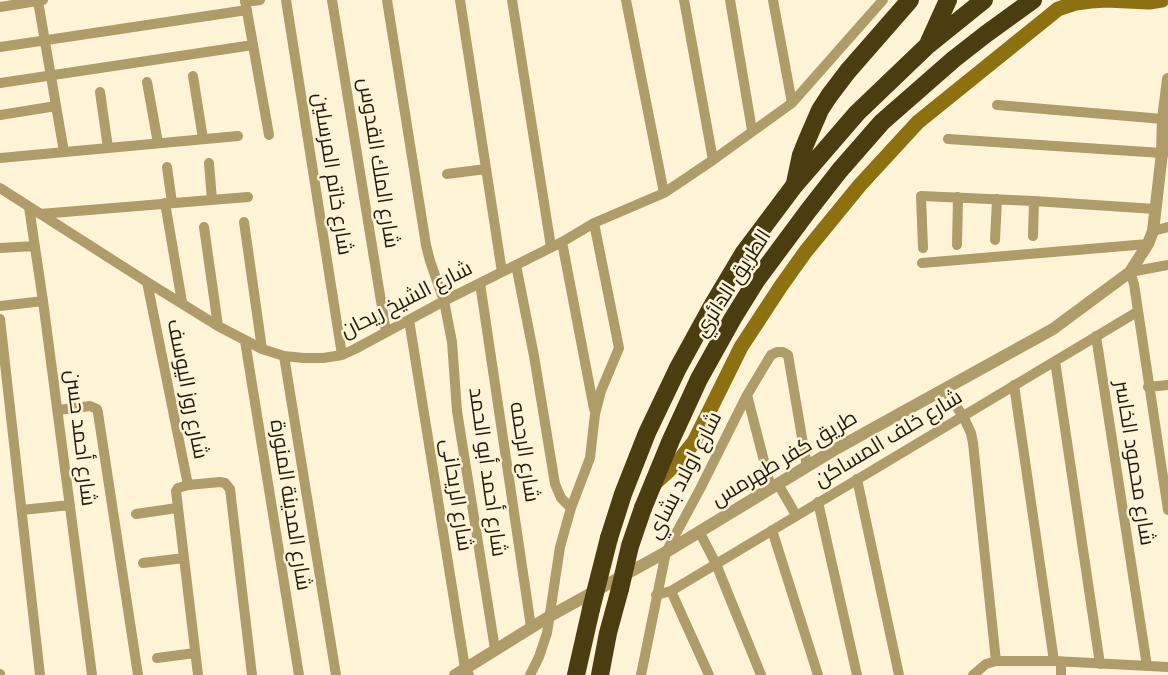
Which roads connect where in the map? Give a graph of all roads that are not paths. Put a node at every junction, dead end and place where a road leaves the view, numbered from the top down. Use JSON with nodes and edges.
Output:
{"nodes":[{"id":1,"x":41,"y":0,"type":"edge"},
{"id":2,"x":260,"y":0,"type":"edge"},
{"id":3,"x":286,"y":0,"type":"edge"},
{"id":4,"x":332,"y":0,"type":"edge"},
{"id":5,"x":387,"y":0,"type":"edge"},
{"id":6,"x":460,"y":0,"type":"edge"},
{"id":7,"x":512,"y":0,"type":"edge"},
{"id":8,"x":626,"y":0,"type":"edge"},
{"id":9,"x":684,"y":0,"type":"edge"},
{"id":10,"x":730,"y":0,"type":"edge"},
{"id":11,"x":773,"y":0,"type":"edge"},
{"id":12,"x":883,"y":0,"type":"edge"},
{"id":13,"x":910,"y":0,"type":"edge"},
{"id":14,"x":948,"y":0,"type":"edge"},
{"id":15,"x":984,"y":0,"type":"edge"},
{"id":16,"x":1033,"y":0,"type":"edge"},
{"id":17,"x":1162,"y":0,"type":"edge"},
{"id":18,"x":246,"y":4,"type":"edge"},
{"id":19,"x":0,"y":6,"type":"edge"},
{"id":20,"x":45,"y":40,"type":"junction"},
{"id":21,"x":253,"y":45,"type":"junction"},
{"id":22,"x":927,"y":46,"type":"junction"},
{"id":23,"x":0,"y":47,"type":"edge"},
{"id":24,"x":51,"y":75,"type":"junction"},
{"id":25,"x":193,"y":76,"type":"dead end"},
{"id":26,"x":1168,"y":79,"type":"edge"},
{"id":27,"x":147,"y":82,"type":"dead end"},
{"id":28,"x":0,"y":83,"type":"edge"},
{"id":29,"x":100,"y":92,"type":"dead end"},
{"id":30,"x":792,"y":103,"type":"junction"},
{"id":31,"x":997,"y":105,"type":"dead end"},
{"id":32,"x":56,"y":106,"type":"junction"},
{"id":33,"x":1165,"y":112,"type":"edge"},
{"id":34,"x":0,"y":114,"type":"edge"},
{"id":35,"x":753,"y":130,"type":"junction"},
{"id":36,"x":269,"y":135,"type":"dead end"},
{"id":37,"x":238,"y":136,"type":"dead end"},
{"id":38,"x":203,"y":139,"type":"junction"},
{"id":39,"x":948,"y":139,"type":"dead end"},
{"id":40,"x":158,"y":143,"type":"junction"},
{"id":41,"x":108,"y":148,"type":"junction"},
{"id":42,"x":64,"y":152,"type":"junction"},
{"id":43,"x":1165,"y":152,"type":"edge"},
{"id":44,"x":0,"y":158,"type":"edge"},
{"id":45,"x":713,"y":160,"type":"junction"},
{"id":46,"x":210,"y":163,"type":"dead end"},
{"id":47,"x":167,"y":167,"type":"dead end"},
{"id":48,"x":486,"y":169,"type":"junction"},
{"id":49,"x":447,"y":174,"type":"dead end"},
{"id":50,"x":794,"y":186,"type":"junction"},
{"id":51,"x":0,"y":189,"type":"edge"},
{"id":52,"x":664,"y":193,"type":"junction"},
{"id":53,"x":249,"y":197,"type":"dead end"},
{"id":54,"x":958,"y":197,"type":"junction"},
{"id":55,"x":997,"y":199,"type":"junction"},
{"id":56,"x":212,"y":200,"type":"junction"},
{"id":57,"x":1034,"y":201,"type":"junction"},
{"id":58,"x":168,"y":203,"type":"junction"},
{"id":59,"x":29,"y":207,"type":"junction"},
{"id":60,"x":1155,"y":208,"type":"junction"},
{"id":61,"x":40,"y":214,"type":"junction"},
{"id":62,"x":244,"y":222,"type":"dead end"},
{"id":63,"x":594,"y":223,"type":"junction"},
{"id":64,"x":204,"y":227,"type":"dead end"},
{"id":65,"x":1168,"y":227,"type":"edge"},
{"id":66,"x":1153,"y":231,"type":"junction"},
{"id":67,"x":1033,"y":236,"type":"dead end"},
{"id":68,"x":995,"y":240,"type":"dead end"},
{"id":69,"x":562,"y":242,"type":"junction"},
{"id":70,"x":957,"y":244,"type":"dead end"},
{"id":71,"x":1148,"y":244,"type":"junction"},
{"id":72,"x":35,"y":246,"type":"junction"},
{"id":73,"x":551,"y":247,"type":"junction"},
{"id":74,"x":0,"y":248,"type":"edge"},
{"id":75,"x":923,"y":248,"type":"dead end"},
{"id":76,"x":922,"y":263,"type":"dead end"},
{"id":77,"x":516,"y":264,"type":"junction"},
{"id":78,"x":1168,"y":265,"type":"edge"},
{"id":79,"x":502,"y":272,"type":"junction"},
{"id":80,"x":1130,"y":272,"type":"junction"},
{"id":81,"x":147,"y":282,"type":"junction"},
{"id":82,"x":480,"y":283,"type":"junction"},
{"id":83,"x":43,"y":301,"type":"junction"},
{"id":84,"x":444,"y":301,"type":"junction"},
{"id":85,"x":182,"y":302,"type":"junction"},
{"id":86,"x":0,"y":306,"type":"edge"},
{"id":87,"x":1137,"y":312,"type":"junction"},
{"id":88,"x":0,"y":319,"type":"edge"},
{"id":89,"x":409,"y":320,"type":"junction"},
{"id":90,"x":219,"y":326,"type":"junction"},
{"id":91,"x":386,"y":332,"type":"junction"},
{"id":92,"x":1096,"y":336,"type":"junction"},
{"id":93,"x":245,"y":341,"type":"junction"},
{"id":94,"x":262,"y":349,"type":"junction"},
{"id":95,"x":342,"y":355,"type":"junction"},
{"id":96,"x":284,"y":356,"type":"junction"},
{"id":97,"x":1055,"y":361,"type":"junction"},
{"id":98,"x":1014,"y":385,"type":"junction"},
{"id":99,"x":1168,"y":385,"type":"edge"},
{"id":100,"x":1148,"y":387,"type":"junction"},
{"id":101,"x":944,"y":389,"type":"junction"},
{"id":102,"x":747,"y":395,"type":"junction"},
{"id":103,"x":58,"y":410,"type":"junction"},
{"id":104,"x":595,"y":414,"type":"junction"},
{"id":105,"x":963,"y":416,"type":"junction"},
{"id":106,"x":807,"y":466,"type":"junction"},
{"id":107,"x":857,"y":479,"type":"junction"},
{"id":108,"x":188,"y":485,"type":"junction"},
{"id":109,"x":652,"y":485,"type":"junction"},
{"id":110,"x":774,"y":486,"type":"junction"},
{"id":111,"x":818,"y":502,"type":"junction"},
{"id":112,"x":70,"y":505,"type":"junction"},
{"id":113,"x":177,"y":508,"type":"junction"},
{"id":114,"x":571,"y":508,"type":"junction"},
{"id":115,"x":22,"y":510,"type":"junction"},
{"id":116,"x":1168,"y":510,"type":"edge"},
{"id":117,"x":136,"y":514,"type":"dead end"},
{"id":118,"x":796,"y":515,"type":"junction"},
{"id":119,"x":772,"y":530,"type":"junction"},
{"id":120,"x":699,"y":531,"type":"junction"},
{"id":121,"x":666,"y":552,"type":"junction"},
{"id":122,"x":184,"y":558,"type":"junction"},
{"id":123,"x":143,"y":563,"type":"dead end"},
{"id":124,"x":716,"y":564,"type":"junction"},
{"id":125,"x":671,"y":591,"type":"junction"},
{"id":126,"x":656,"y":595,"type":"junction"},
{"id":127,"x":550,"y":616,"type":"junction"},
{"id":128,"x":531,"y":627,"type":"junction"},
{"id":129,"x":495,"y":649,"type":"junction"},
{"id":130,"x":195,"y":653,"type":"junction"},
{"id":131,"x":157,"y":658,"type":"dead end"},
{"id":132,"x":996,"y":661,"type":"junction"},
{"id":133,"x":1057,"y":661,"type":"junction"},
{"id":134,"x":1168,"y":667,"type":"edge"},
{"id":135,"x":1100,"y":668,"type":"edge"},
{"id":136,"x":1148,"y":669,"type":"edge"},
{"id":137,"x":532,"y":672,"type":"edge"},
{"id":138,"x":463,"y":673,"type":"edge"},
{"id":139,"x":643,"y":674,"type":"edge"},
{"id":140,"x":40,"y":675,"type":"edge"},
{"id":141,"x":92,"y":675,"type":"edge"},
{"id":142,"x":138,"y":675,"type":"edge"},
{"id":143,"x":198,"y":675,"type":"edge"},
{"id":144,"x":252,"y":675,"type":"edge"},
{"id":145,"x":299,"y":675,"type":"edge"},
{"id":146,"x":336,"y":675,"type":"edge"},
{"id":147,"x":521,"y":675,"type":"edge"},
{"id":148,"x":576,"y":675,"type":"edge"},
{"id":149,"x":600,"y":675,"type":"edge"},
{"id":150,"x":709,"y":675,"type":"edge"},
{"id":151,"x":761,"y":675,"type":"edge"},
{"id":152,"x":818,"y":675,"type":"edge"},
{"id":153,"x":857,"y":675,"type":"edge"},
{"id":154,"x":899,"y":675,"type":"edge"},
{"id":155,"x":973,"y":675,"type":"edge"},
{"id":156,"x":1061,"y":675,"type":"edge"}],
"edges":[{"from":1,"to":19,"type":"street"},
{"from":1,"to":20,"type":"street"},
{"from":2,"to":18,"type":"street"},
{"from":3,"to":95,"type":"street","name":"شارع خاتم المرسلين"},
{"from":4,"to":91,"type":"street","name":"شارع الملك القدوس"},
{"from":5,"to":84,"type":"street","name":"شارع أحمد أبو الحمد"},
{"from":6,"to":48,"type":"street"},
{"from":7,"to":73,"type":"street"},
{"from":8,"to":52,"type":"street"},
{"from":9,"to":45,"type":"street"},
{"from":10,"to":35,"type":"street"},
{"from":11,"to":30,"type":"street"},
{"from":12,"to":30,"type":"street","name":"شارع الشيخ ريحان"},
{"from":13,"to":50,"type":"highway"},
{"from":14,"to":22,"type":"highway"},
{"from":15,"to":22,"type":"highway","name":"الطريق الدائري"},
{"from":16,"to":109,"type":"highway","name":"الطريق الدائري"},
{"from":17,"to":109,"type":"main road"},
{"from":18,"to":20,"type":"street"},
{"from":18,"to":21,"type":"street"},
{"from":20,"to":23,"type":"street"},
{"from":20,"to":24,"type":"street"},
{"from":21,"to":24,"type":"street"},
{"from":21,"to":36,"type":"street"},
{"from":22,"to":50,"type":"highway","name":"الطريق الدائري"},
{"from":24,"to":28,"type":"street"},
{"from":24,"to":32,"type":"street"},
{"from":25,"to":38,"type":"street"},
{"from":26,"to":33,"type":"street"},
{"from":27,"to":40,"type":"street"},
{"from":29,"to":41,"type":"street"},
{"from":30,"to":35,"type":"street","name":"شارع الشيخ ريحان"},
{"from":31,"to":33,"type":"street"},
{"from":32,"to":34,"type":"street"},
{"from":32,"to":42,"type":"street"},
{"from":33,"to":43,"type":"street"},
{"from":35,"to":45,"type":"street","name":"شارع الشيخ ريحان"},
{"from":37,"to":38,"type":"street"},
{"from":38,"to":40,"type":"street"},
{"from":39,"to":43,"type":"street"},
{"from":40,"to":41,"type":"street"},
{"from":41,"to":42,"type":"street"},
{"from":42,"to":44,"type":"street"},
{"from":43,"to":60,"type":"street"},
{"from":45,"to":52,"type":"street","name":"شارع الشيخ ريحان"},
{"from":46,"to":56,"type":"street"},
{"from":47,"to":58,"type":"street"},
{"from":48,"to":49,"type":"street"},
{"from":48,"to":79,"type":"street"},
{"from":50,"to":148,"type":"highway","name":"الطريق الدائري","bridge":true},
{"from":51,"to":59,"type":"street","name":"شارع الشيخ ريحان"},
{"from":52,"to":63,"type":"street","name":"شارع الشيخ ريحان"},
{"from":53,"to":56,"type":"street"},
{"from":54,"to":55,"type":"street"},
{"from":54,"to":70,"type":"street"},
{"from":54,"to":75,"type":"street"},
{"from":55,"to":57,"type":"street"},
{"from":55,"to":68,"type":"street"},
{"from":56,"to":58,"type":"street"},
{"from":57,"to":60,"type":"street"},
{"from":57,"to":67,"type":"street"},
{"from":58,"to":61,"type":"street"},
{"from":58,"to":85,"type":"street"},
{"from":59,"to":61,"type":"street","name":"شارع الشيخ ريحان"},
{"from":59,"to":72,"type":"street","name":"شارع أحمد حسن"},
{"from":60,"to":66,"type":"street"},
{"from":61,"to":81,"type":"street","name":"شارع الشيخ ريحان"},
{"from":62,"to":94,"type":"street"},
{"from":63,"to":69,"type":"street","name":"شارع الشيخ ريحان"},
{"from":63,"to":104,"type":"street"},
{"from":64,"to":90,"type":"street"},
{"from":65,"to":66,"type":"street"},
{"from":66,"to":71,"type":"street"},
{"from":69,"to":73,"type":"street","name":"شارع الشيخ ريحان"},
{"from":69,"to":104,"type":"street"},
{"from":71,"to":76,"type":"street"},
{"from":71,"to":80,"type":"street"},
{"from":72,"to":74,"type":"street"},
{"from":72,"to":83,"type":"street","name":"شارع أحمد حسن"},
{"from":73,"to":77,"type":"street","name":"شارع الشيخ ريحان"},
{"from":77,"to":79,"type":"street","name":"شارع الشيخ ريحان"},
{"from":77,"to":114,"type":"street"},
{"from":78,"to":80,"type":"street"},
{"from":79,"to":82,"type":"street","name":"شارع الشيخ ريحان"},
{"from":80,"to":87,"type":"street"},
{"from":80,"to":101,"type":"street","name":"طريق كفر طهرمس"},
{"from":81,"to":85,"type":"street","name":"شارع الشيخ ريحان"},
{"from":81,"to":108,"type":"street","name":"شارع روز اليوسف"},
{"from":82,"to":84,"type":"street","name":"شارع الشيخ ريحان"},
{"from":82,"to":128,"type":"street","name":"شارع الرحمه"},
{"from":83,"to":86,"type":"street"},
{"from":83,"to":103,"type":"street","name":"شارع أحمد حسن"},
{"from":84,"to":89,"type":"street","name":"شارع الشيخ ريحان"},
{"from":84,"to":129,"type":"street","name":"شارع أحمد أبو الحمد"},
{"from":85,"to":90,"type":"street","name":"شارع الشيخ ريحان"},
{"from":87,"to":92,"type":"street","name":"شارع خلف المساكن"},
{"from":87,"to":100,"type":"street"},
{"from":88,"to":115,"type":"street"},
{"from":89,"to":91,"type":"street","name":"شارع الشيخ ريحان"},
{"from":89,"to":138,"type":"street","name":"شارع الريحانى"},
{"from":90,"to":93,"type":"street","name":"شارع الشيخ ريحان"},
{"from":91,"to":95,"type":"street","name":"شارع الشيخ ريحان"},
{"from":92,"to":97,"type":"street","name":"شارع خلف المساكن"},
{"from":92,"to":136,"type":"street","name":"شارع محمود الخاسر"},
{"from":93,"to":94,"type":"street","name":"شارع الشيخ ريحان"},
{"from":93,"to":145,"type":"street","name":"شارع المدينة المنورة"},
{"from":94,"to":96,"type":"street","name":"شارع الشيخ ريحان"},
{"from":95,"to":96,"type":"street","name":"شارع الشيخ ريحان"},
{"from":96,"to":146,"type":"street"},
{"from":97,"to":98,"type":"street","name":"شارع خلف المساكن"},
{"from":97,"to":135,"type":"street"},
{"from":98,"to":105,"type":"street","name":"شارع خلف المساكن"},
{"from":98,"to":133,"type":"street"},
{"from":99,"to":100,"type":"street"},
{"from":100,"to":116,"type":"street"},
{"from":101,"to":105,"type":"street"},
{"from":101,"to":106,"type":"street","name":"طريق كفر طهرمس"},
{"from":102,"to":106,"type":"street","name":"شارع اولاد بشاي"},
{"from":102,"to":110,"type":"street"},
{"from":102,"to":121,"type":"street","name":"شارع اولاد بشاي"},
{"from":103,"to":112,"type":"street","name":"شارع أحمد حسن"},
{"from":103,"to":142,"type":"street"},
{"from":104,"to":114,"type":"street"},
{"from":105,"to":107,"type":"street","name":"شارع خلف المساكن"},
{"from":105,"to":132,"type":"street"},
{"from":106,"to":110,"type":"street","name":"طريق كفر طهرمس"},
{"from":107,"to":111,"type":"street","name":"شارع خلف المساكن"},
{"from":107,"to":154,"type":"street"},
{"from":108,"to":113,"type":"street","name":"شارع روز اليوسف"},
{"from":108,"to":144,"type":"street"},
{"from":109,"to":149,"type":"highway","name":"الطريق الدائري","bridge":true},
{"from":110,"to":118,"type":"street"},
{"from":110,"to":120,"type":"street","name":"طريق كفر طهرمس"},
{"from":111,"to":118,"type":"street","name":"شارع خلف المساكن"},
{"from":111,"to":153,"type":"street"},
{"from":112,"to":115,"type":"street"},
{"from":112,"to":141,"type":"street","name":"شارع أحمد حسن"},
{"from":113,"to":117,"type":"street"},
{"from":113,"to":122,"type":"street"},
{"from":114,"to":127,"type":"street"},
{"from":115,"to":140,"type":"street"},
{"from":118,"to":119,"type":"street","name":"شارع خلف المساكن"},
{"from":119,"to":124,"type":"street","name":"شارع خلف المساكن"},
{"from":119,"to":152,"type":"street"},
{"from":120,"to":121,"type":"street","name":"طريق كفر طهرمس"},
{"from":120,"to":124,"type":"street"},
{"from":121,"to":126,"type":"street","name":"شارع اولاد بشاي"},
{"from":121,"to":127,"type":"street","name":"طريق كفر طهرمس"},
{"from":122,"to":123,"type":"street"},
{"from":122,"to":130,"type":"street"},
{"from":124,"to":125,"type":"street","name":"شارع خلف المساكن"},
{"from":124,"to":151,"type":"street"},
{"from":125,"to":126,"type":"street","name":"شارع خلف المساكن"},
{"from":125,"to":150,"type":"street"},
{"from":126,"to":139,"type":"street","name":"شارع اولاد بشاي"},
{"from":127,"to":128,"type":"street","name":"طريق كفر طهرمس"},
{"from":127,"to":137,"type":"street"},
{"from":128,"to":129,"type":"street","name":"طريق كفر طهرمس"},
{"from":129,"to":138,"type":"street","name":"طريق كفر طهرمس"},
{"from":130,"to":131,"type":"street"},
{"from":130,"to":143,"type":"street"},
{"from":132,"to":133,"type":"street"},
{"from":132,"to":155,"type":"street"},
{"from":133,"to":135,"type":"street"},
{"from":133,"to":156,"type":"street"},
{"from":134,"to":136,"type":"street"},
{"from":135,"to":136,"type":"street"},
{"from":137,"to":147,"type":"street"}]}
